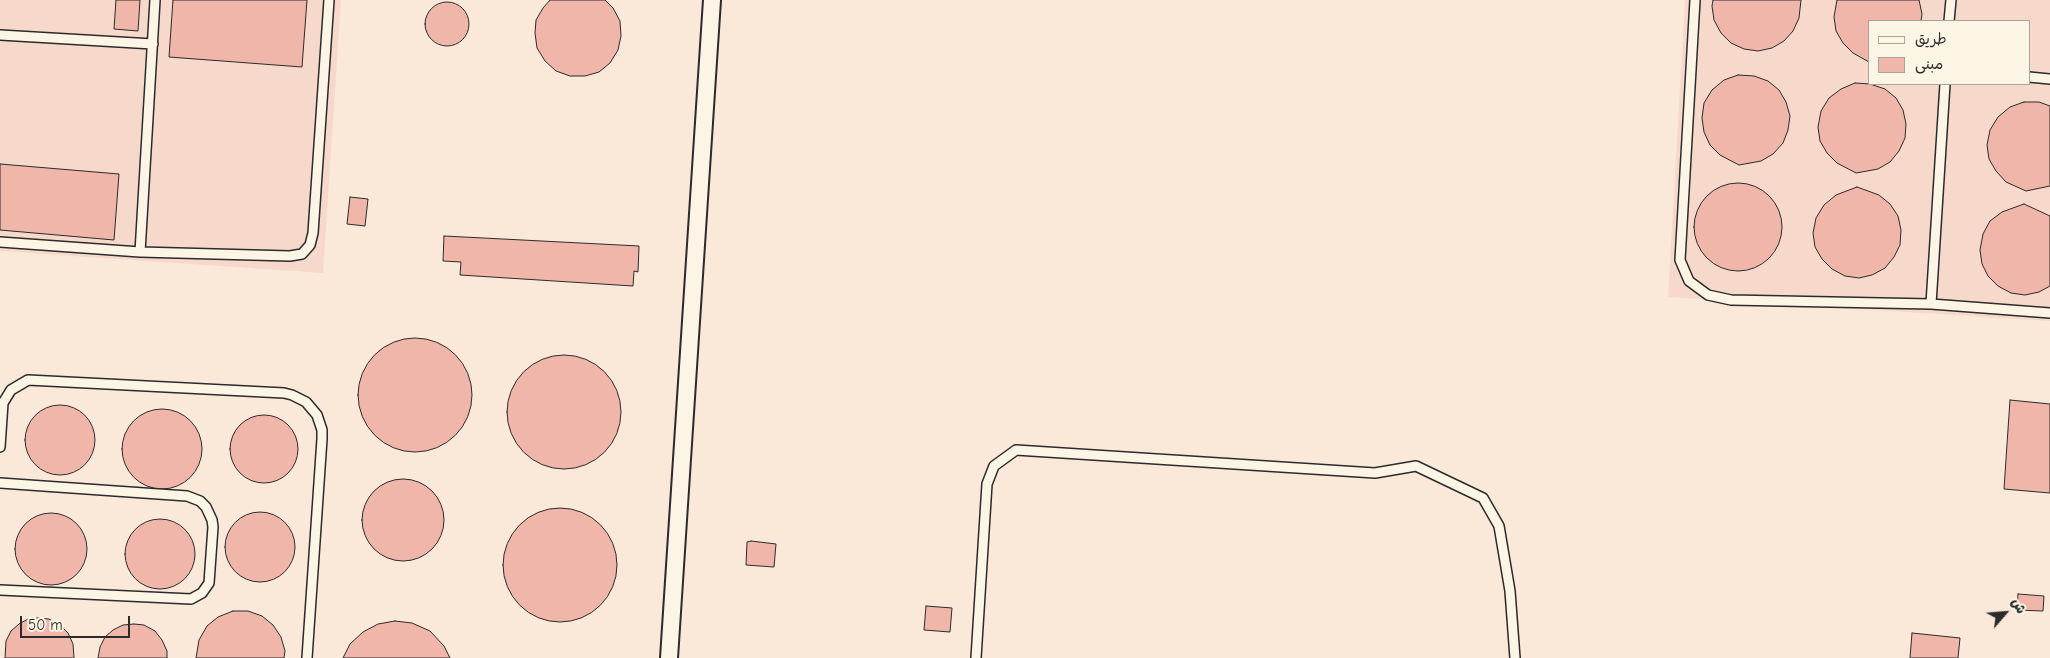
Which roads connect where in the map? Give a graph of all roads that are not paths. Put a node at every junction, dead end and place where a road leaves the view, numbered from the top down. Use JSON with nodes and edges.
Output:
{"nodes":[{"id":1,"x":156,"y":0,"type":"edge"},
{"id":2,"x":329,"y":0,"type":"edge"},
{"id":3,"x":712,"y":0,"type":"edge"},
{"id":4,"x":1695,"y":0,"type":"edge"},
{"id":5,"x":1950,"y":0,"type":"edge"},
{"id":6,"x":1949,"y":20,"type":"edge"},
{"id":7,"x":0,"y":35,"type":"edge"},
{"id":8,"x":153,"y":44,"type":"junction"},
{"id":9,"x":2030,"y":77,"type":"edge"},
{"id":10,"x":2050,"y":79,"type":"edge"},
{"id":11,"x":1945,"y":85,"type":"edge"},
{"id":12,"x":0,"y":242,"type":"edge"},
{"id":13,"x":140,"y":252,"type":"junction"},
{"id":14,"x":1931,"y":304,"type":"junction"},
{"id":15,"x":2050,"y":313,"type":"edge"},
{"id":16,"x":0,"y":447,"type":"edge"},
{"id":17,"x":0,"y":483,"type":"edge"},
{"id":18,"x":0,"y":590,"type":"edge"},
{"id":19,"x":307,"y":658,"type":"edge"},
{"id":20,"x":669,"y":658,"type":"edge"},
{"id":21,"x":976,"y":658,"type":"edge"},
{"id":22,"x":1514,"y":658,"type":"edge"}],
"edges":[{"from":1,"to":8,"type":"lane"},
{"from":2,"to":13,"type":"lane"},
{"from":3,"to":20,"type":"street"},
{"from":4,"to":14,"type":"lane"},
{"from":5,"to":6,"type":"lane"},
{"from":7,"to":8,"type":"lane"},
{"from":8,"to":13,"type":"lane"},
{"from":9,"to":10,"type":"lane"},
{"from":11,"to":14,"type":"lane"},
{"from":12,"to":13,"type":"lane"},
{"from":14,"to":15,"type":"lane"},
{"from":16,"to":19,"type":"lane"},
{"from":17,"to":18,"type":"lane"},
{"from":21,"to":22,"type":"lane"}]}
